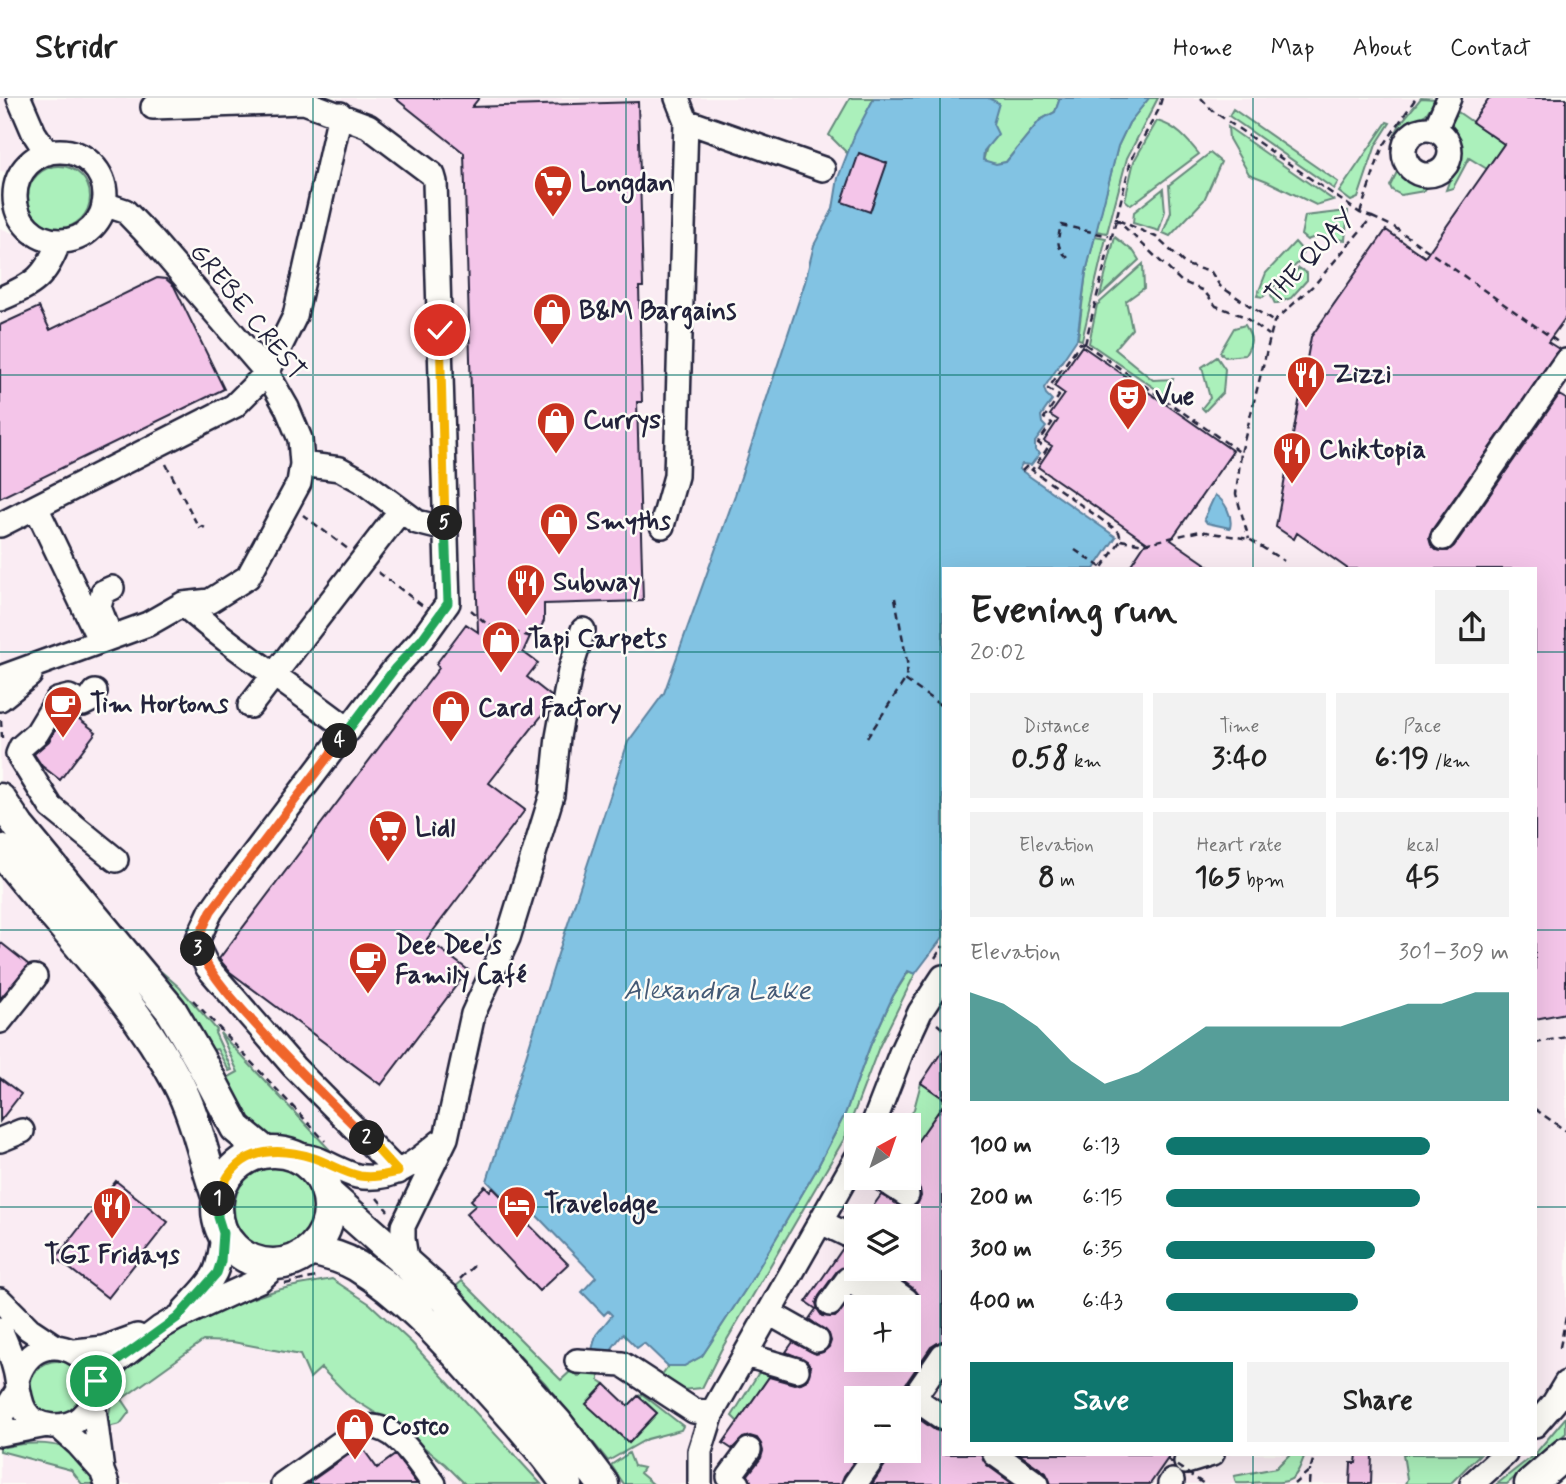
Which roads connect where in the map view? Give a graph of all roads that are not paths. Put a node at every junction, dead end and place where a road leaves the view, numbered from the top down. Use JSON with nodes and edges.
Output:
{"nodes":[{"id":1,"x":19,"y":98,"type":"edge"},
{"id":2,"x":677,"y":98,"type":"edge"},
{"id":3,"x":1449,"y":98,"type":"edge"},
{"id":4,"x":153,"y":107,"type":"dead end"},
{"id":5,"x":340,"y":114,"type":"junction"},
{"id":6,"x":686,"y":121,"type":"junction"},
{"id":7,"x":1435,"y":130,"type":"dead end"},
{"id":8,"x":47,"y":153,"type":"junction"},
{"id":9,"x":823,"y":169,"type":"dead end"},
{"id":10,"x":9,"y":182,"type":"edge"},
{"id":11,"x":104,"y":204,"type":"junction"},
{"id":12,"x":0,"y":218,"type":"edge"},
{"id":13,"x":30,"y":229,"type":"junction"},
{"id":14,"x":59,"y":241,"type":"junction"},
{"id":15,"x":0,"y":299,"type":"edge"},
{"id":16,"x":1566,"y":361,"type":"edge"},
{"id":17,"x":267,"y":373,"type":"junction"},
{"id":18,"x":302,"y":464,"type":"junction"},
{"id":19,"x":36,"y":507,"type":"junction"},
{"id":20,"x":401,"y":510,"type":"junction"},
{"id":21,"x":0,"y":525,"type":"edge"},
{"id":22,"x":662,"y":526,"type":"dead end"},
{"id":23,"x":445,"y":528,"type":"junction"},
{"id":24,"x":1443,"y":538,"type":"dead end"},
{"id":25,"x":248,"y":577,"type":"junction"},
{"id":26,"x":112,"y":588,"type":"dead end"},
{"id":27,"x":183,"y":604,"type":"junction"},
{"id":28,"x":583,"y":630,"type":"dead end"},
{"id":29,"x":217,"y":634,"type":"junction"},
{"id":30,"x":100,"y":641,"type":"junction"},
{"id":31,"x":40,"y":665,"type":"junction"},
{"id":32,"x":274,"y":676,"type":"junction"},
{"id":33,"x":0,"y":678,"type":"edge"},
{"id":34,"x":94,"y":692,"type":"dead end"},
{"id":35,"x":0,"y":699,"type":"edge"},
{"id":36,"x":250,"y":706,"type":"dead end"},
{"id":37,"x":349,"y":730,"type":"junction"},
{"id":38,"x":0,"y":799,"type":"edge"},
{"id":39,"x":0,"y":850,"type":"edge"},
{"id":40,"x":115,"y":852,"type":"dead end"},
{"id":41,"x":938,"y":969,"type":"edge"},
{"id":42,"x":35,"y":976,"type":"dead end"},
{"id":43,"x":0,"y":1021,"type":"edge"},
{"id":44,"x":869,"y":1113,"type":"edge"},
{"id":45,"x":22,"y":1131,"type":"dead end"},
{"id":46,"x":446,"y":1138,"type":"junction"},
{"id":47,"x":0,"y":1140,"type":"edge"},
{"id":48,"x":277,"y":1153,"type":"junction"},
{"id":49,"x":844,"y":1167,"type":"edge"},
{"id":50,"x":398,"y":1172,"type":"junction"},
{"id":51,"x":899,"y":1190,"type":"edge"},
{"id":52,"x":328,"y":1194,"type":"junction"},
{"id":53,"x":907,"y":1195,"type":"dead end"},
{"id":54,"x":218,"y":1199,"type":"junction"},
{"id":55,"x":821,"y":1222,"type":"junction"},
{"id":56,"x":223,"y":1233,"type":"junction"},
{"id":57,"x":844,"y":1233,"type":"edge"},
{"id":58,"x":317,"y":1263,"type":"junction"},
{"id":59,"x":407,"y":1264,"type":"junction"},
{"id":60,"x":281,"y":1274,"type":"junction"},
{"id":61,"x":874,"y":1281,"type":"edge"},
{"id":62,"x":879,"y":1295,"type":"edge"},
{"id":63,"x":888,"y":1295,"type":"edge"},
{"id":64,"x":0,"y":1300,"type":"edge"},
{"id":65,"x":830,"y":1304,"type":"dead end"},
{"id":66,"x":769,"y":1313,"type":"junction"},
{"id":67,"x":169,"y":1323,"type":"junction"},
{"id":68,"x":0,"y":1329,"type":"edge"},
{"id":69,"x":817,"y":1340,"type":"dead end"},
{"id":70,"x":65,"y":1349,"type":"junction"},
{"id":71,"x":745,"y":1355,"type":"junction"},
{"id":72,"x":942,"y":1356,"type":"edge"},
{"id":73,"x":577,"y":1361,"type":"dead end"},
{"id":74,"x":797,"y":1370,"type":"dead end"},
{"id":75,"x":1566,"y":1382,"type":"edge"},
{"id":76,"x":17,"y":1386,"type":"junction"},
{"id":77,"x":921,"y":1387,"type":"edge"},
{"id":78,"x":95,"y":1396,"type":"junction"},
{"id":79,"x":921,"y":1407,"type":"edge"},
{"id":80,"x":712,"y":1413,"type":"junction"},
{"id":81,"x":942,"y":1418,"type":"edge"},
{"id":82,"x":0,"y":1419,"type":"edge"},
{"id":83,"x":1537,"y":1423,"type":"edge"},
{"id":84,"x":53,"y":1426,"type":"junction"},
{"id":85,"x":0,"y":1434,"type":"edge"},
{"id":86,"x":749,"y":1450,"type":"dead end"},
{"id":87,"x":1566,"y":1453,"type":"edge"},
{"id":88,"x":998,"y":1456,"type":"edge"},
{"id":89,"x":1208,"y":1456,"type":"edge"},
{"id":90,"x":1503,"y":1456,"type":"edge"},
{"id":91,"x":870,"y":1463,"type":"edge"},
{"id":92,"x":1174,"y":1472,"type":"edge"},
{"id":93,"x":105,"y":1477,"type":"edge"},
{"id":94,"x":283,"y":1484,"type":"edge"},
{"id":95,"x":434,"y":1484,"type":"edge"},
{"id":96,"x":567,"y":1484,"type":"edge"},
{"id":97,"x":603,"y":1484,"type":"edge"},
{"id":98,"x":700,"y":1484,"type":"edge"},
{"id":99,"x":738,"y":1484,"type":"edge"},
{"id":100,"x":855,"y":1484,"type":"edge"},
{"id":101,"x":1037,"y":1484,"type":"edge"},
{"id":102,"x":1472,"y":1484,"type":"edge"},
{"id":103,"x":1530,"y":1484,"type":"edge"}],
"edges":[{"from":1,"to":8,"type":"street"},
{"from":2,"to":6,"type":"street"},
{"from":3,"to":7,"type":"street"},
{"from":4,"to":5,"type":"street"},
{"from":5,"to":17,"type":"street"},
{"from":5,"to":23,"type":"street"},
{"from":6,"to":9,"type":"street"},
{"from":6,"to":22,"type":"street"},
{"from":8,"to":10,"type":"street"},
{"from":8,"to":11,"type":"street"},
{"from":10,"to":13,"type":"street"},
{"from":11,"to":14,"type":"street"},
{"from":11,"to":17,"type":"street","name":"GREBE CREST"},
{"from":12,"to":13,"type":"street"},
{"from":13,"to":14,"type":"street"},
{"from":14,"to":15,"type":"street"},
{"from":16,"to":24,"type":"street"},
{"from":17,"to":18,"type":"street","name":"GREBE CREST"},
{"from":17,"to":19,"type":"street"},
{"from":18,"to":20,"type":"street"},
{"from":18,"to":25,"type":"street","name":"GREBE CREST"},
{"from":19,"to":21,"type":"street"},
{"from":19,"to":30,"type":"street"},
{"from":20,"to":23,"type":"street"},
{"from":20,"to":32,"type":"street"},
{"from":23,"to":37,"type":"street"},
{"from":25,"to":27,"type":"street"},
{"from":25,"to":29,"type":"street","name":"GREBE CREST"},
{"from":26,"to":30,"type":"street"},
{"from":27,"to":29,"type":"street"},
{"from":27,"to":30,"type":"street"},
{"from":28,"to":46,"type":"street"},
{"from":29,"to":32,"type":"street"},
{"from":30,"to":31,"type":"street"},
{"from":31,"to":33,"type":"street"},
{"from":31,"to":35,"type":"street"},
{"from":32,"to":36,"type":"street"},
{"from":32,"to":37,"type":"street"},
{"from":34,"to":40,"type":"street"},
{"from":37,"to":50,"type":"street"},
{"from":38,"to":48,"type":"main road"},
{"from":39,"to":54,"type":"main road"},
{"from":41,"to":44,"type":"street"},
{"from":42,"to":43,"type":"street"},
{"from":45,"to":47,"type":"street"},
{"from":46,"to":50,"type":"street"},
{"from":46,"to":59,"type":"street"},
{"from":48,"to":50,"type":"street"},
{"from":48,"to":52,"type":"main road"},
{"from":48,"to":54,"type":"main road"},
{"from":49,"to":55,"type":"street"},
{"from":51,"to":53,"type":"street"},
{"from":52,"to":58,"type":"main road"},
{"from":52,"to":59,"type":"main road"},
{"from":54,"to":56,"type":"main road"},
{"from":55,"to":57,"type":"street"},
{"from":55,"to":66,"type":"street"},
{"from":56,"to":60,"type":"main road"},
{"from":56,"to":67,"type":"street"},
{"from":58,"to":60,"type":"main road"},
{"from":58,"to":96,"type":"main road"},
{"from":59,"to":97,"type":"main road"},
{"from":60,"to":67,"type":"street"},
{"from":61,"to":63,"type":"street"},
{"from":62,"to":65,"type":"street"},
{"from":64,"to":70,"type":"street"},
{"from":66,"to":69,"type":"street"},
{"from":66,"to":71,"type":"street"},
{"from":67,"to":70,"type":"street"},
{"from":67,"to":78,"type":"street"},
{"from":68,"to":76,"type":"street"},
{"from":70,"to":76,"type":"street"},
{"from":70,"to":78,"type":"street"},
{"from":71,"to":74,"type":"street"},
{"from":71,"to":80,"type":"street"},
{"from":72,"to":77,"type":"street"},
{"from":73,"to":80,"type":"street"},
{"from":75,"to":83,"type":"street"},
{"from":76,"to":82,"type":"street"},
{"from":76,"to":84,"type":"street"},
{"from":78,"to":84,"type":"street"},
{"from":78,"to":93,"type":"street"},
{"from":79,"to":81,"type":"street"},
{"from":80,"to":98,"type":"street"},
{"from":84,"to":85,"type":"street"},
{"from":84,"to":93,"type":"street"},
{"from":86,"to":99,"type":"street"},
{"from":87,"to":103,"type":"main road"},
{"from":88,"to":101,"type":"street"},
{"from":89,"to":92,"type":"street"},
{"from":90,"to":102,"type":"street"},
{"from":91,"to":100,"type":"street"},
{"from":94,"to":95,"type":"street"}]}
